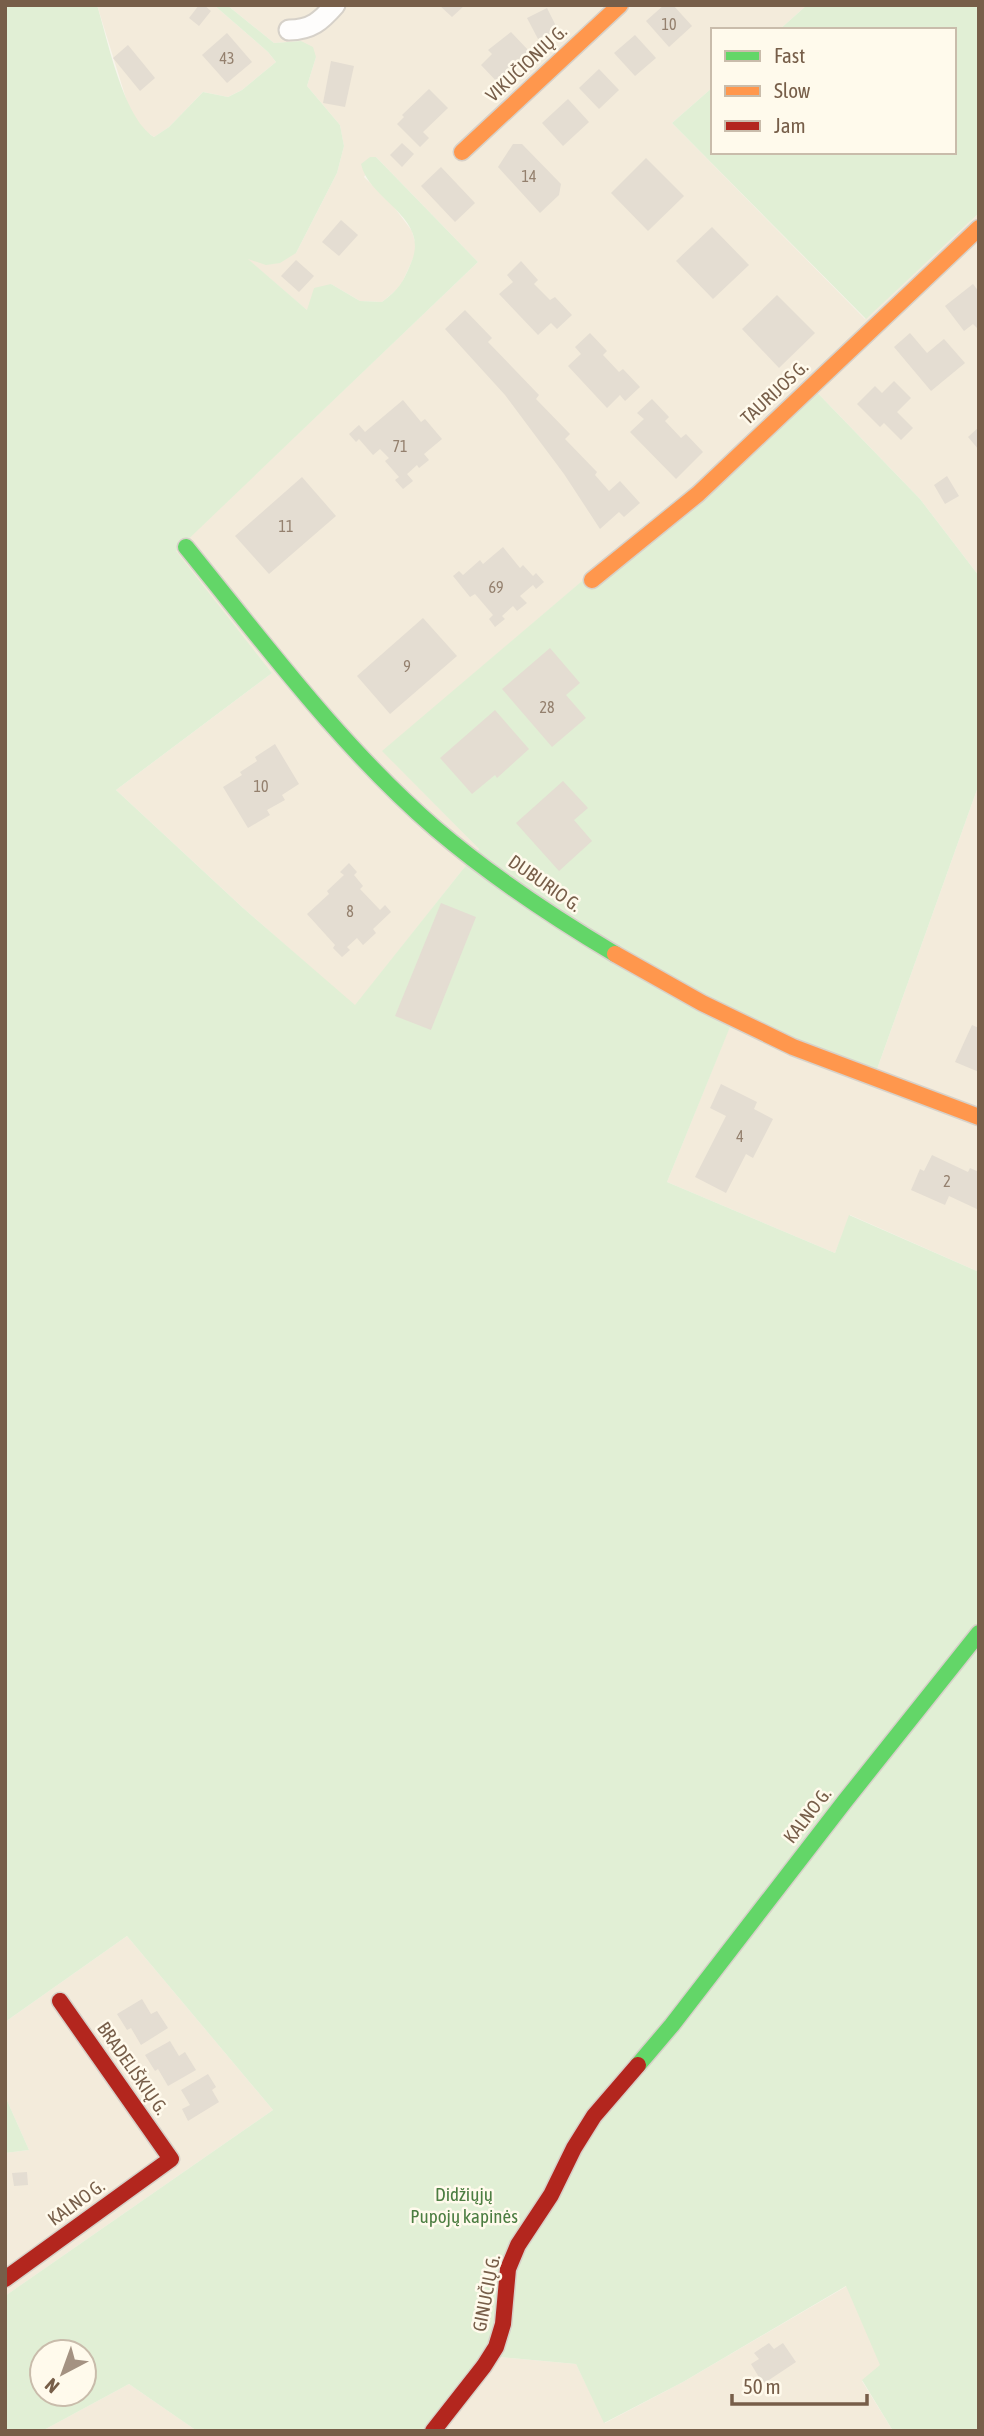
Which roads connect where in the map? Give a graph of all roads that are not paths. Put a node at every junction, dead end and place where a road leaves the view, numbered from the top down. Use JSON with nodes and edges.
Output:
{"nodes":[{"id":1,"x":335,"y":5,"type":"edge"},
{"id":2,"x":620,"y":5,"type":"edge"},
{"id":3,"x":289,"y":30,"type":"dead end"},
{"id":4,"x":462,"y":152,"type":"dead end"},
{"id":5,"x":975,"y":239,"type":"edge"},
{"id":6,"x":186,"y":547,"type":"dead end"},
{"id":7,"x":592,"y":580,"type":"dead end"},
{"id":8,"x":979,"y":1117,"type":"edge"},
{"id":9,"x":979,"y":1633,"type":"edge"},
{"id":10,"x":60,"y":2001,"type":"dead end"},
{"id":11,"x":672,"y":2025,"type":"joint"},
{"id":12,"x":171,"y":2159,"type":"joint"},
{"id":13,"x":5,"y":2279,"type":"edge"},
{"id":14,"x":432,"y":2431,"type":"edge"}],
"edges":[{"from":1,"to":3,"type":"street"},
{"from":2,"to":4,"type":"street","name":"VIKUČIONIŲ G."},
{"from":5,"to":7,"type":"street","name":"TAURIJOS G."},
{"from":6,"to":8,"type":"street","name":"DUBURIO G."},
{"from":9,"to":11,"type":"street","name":"KALNO G."},
{"from":10,"to":12,"type":"street","name":"BRADELIŠKIŲ G."},
{"from":11,"to":14,"type":"street","name":"GINUČIŲ G."},
{"from":12,"to":13,"type":"street","name":"KALNO G."}]}
